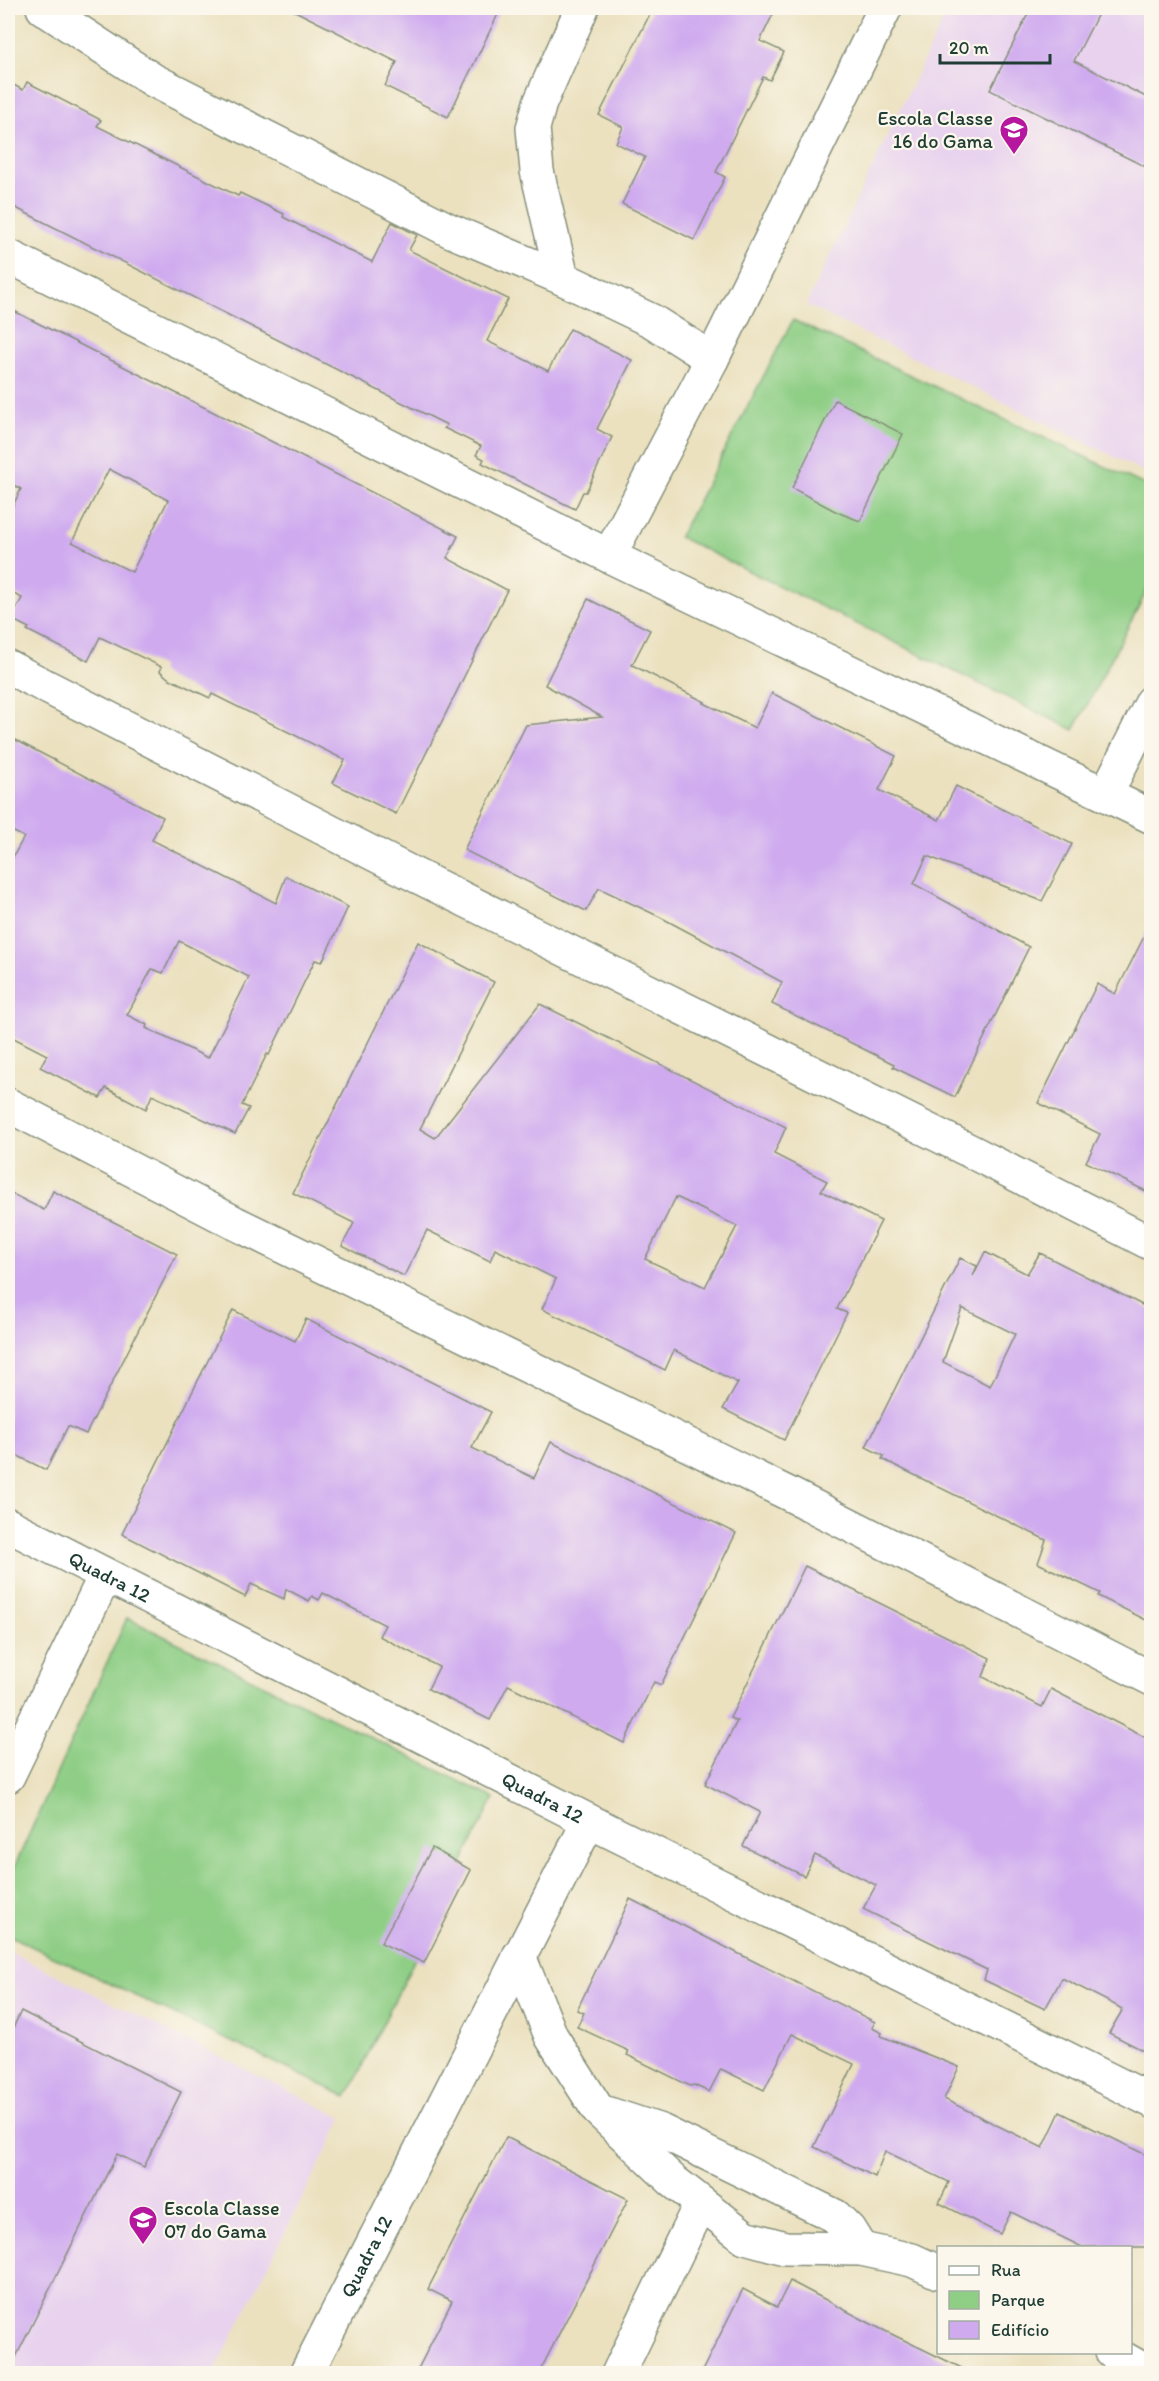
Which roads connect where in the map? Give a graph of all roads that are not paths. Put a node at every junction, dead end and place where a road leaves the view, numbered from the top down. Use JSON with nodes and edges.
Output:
{"nodes":[{"id":1,"x":43,"y":8,"type":"edge"},
{"id":2,"x":582,"y":8,"type":"edge"},
{"id":3,"x":885,"y":8,"type":"edge"},
{"id":4,"x":8,"y":256,"type":"edge"},
{"id":5,"x":562,"y":278,"type":"junction"},
{"id":6,"x":712,"y":359,"type":"junction"},
{"id":7,"x":609,"y":556,"type":"junction"},
{"id":8,"x":8,"y":667,"type":"edge"},
{"id":9,"x":1152,"y":702,"type":"edge"},
{"id":10,"x":1106,"y":794,"type":"junction"},
{"id":11,"x":1152,"y":817,"type":"edge"},
{"id":12,"x":8,"y":1104,"type":"edge"},
{"id":13,"x":1152,"y":1244,"type":"edge"},
{"id":14,"x":8,"y":1526,"type":"edge"},
{"id":15,"x":105,"y":1576,"type":"junction"},
{"id":16,"x":1152,"y":1679,"type":"edge"},
{"id":17,"x":8,"y":1776,"type":"edge"},
{"id":18,"x":589,"y":1821,"type":"junction"},
{"id":19,"x":519,"y":1956,"type":"junction"},
{"id":20,"x":1152,"y":2102,"type":"edge"},
{"id":21,"x":598,"y":2110,"type":"junction"},
{"id":22,"x":701,"y":2203,"type":"junction"},
{"id":23,"x":861,"y":2249,"type":"junction"},
{"id":24,"x":937,"y":2271,"type":"edge"},
{"id":25,"x":1116,"y":2354,"type":"edge"},
{"id":26,"x":306,"y":2373,"type":"edge"},
{"id":27,"x":618,"y":2373,"type":"edge"},
{"id":28,"x":1151,"y":2373,"type":"edge"}],
"edges":[{"from":1,"to":5,"type":"street"},
{"from":2,"to":5,"type":"street"},
{"from":3,"to":6,"type":"street"},
{"from":4,"to":7,"type":"street"},
{"from":5,"to":6,"type":"street"},
{"from":6,"to":7,"type":"street"},
{"from":7,"to":10,"type":"street"},
{"from":8,"to":13,"type":"street"},
{"from":9,"to":10,"type":"street"},
{"from":10,"to":11,"type":"street"},
{"from":12,"to":16,"type":"street"},
{"from":14,"to":15,"type":"street","name":"Quadra 12"},
{"from":15,"to":17,"type":"street"},
{"from":15,"to":18,"type":"street","name":"Quadra 12"},
{"from":18,"to":19,"type":"street","name":"Quadra 12"},
{"from":18,"to":20,"type":"street"},
{"from":19,"to":21,"type":"street"},
{"from":19,"to":26,"type":"street","name":"Quadra 12"},
{"from":21,"to":22,"type":"street"},
{"from":21,"to":23,"type":"street"},
{"from":22,"to":23,"type":"street"},
{"from":22,"to":27,"type":"street"},
{"from":23,"to":24,"type":"street"},
{"from":25,"to":28,"type":"street"}]}
